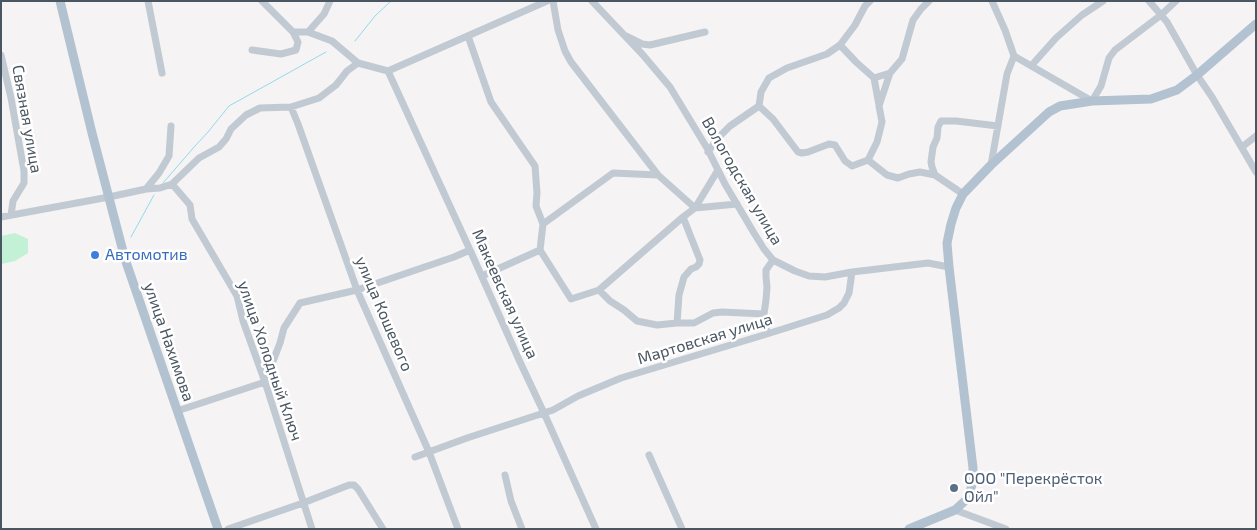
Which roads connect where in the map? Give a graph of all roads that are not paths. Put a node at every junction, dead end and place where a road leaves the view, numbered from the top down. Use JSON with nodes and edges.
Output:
{"nodes":[{"id":1,"x":60,"y":1,"type":"edge"},
{"id":2,"x":148,"y":1,"type":"edge"},
{"id":3,"x":262,"y":1,"type":"edge"},
{"id":4,"x":330,"y":1,"type":"edge"},
{"id":5,"x":547,"y":1,"type":"edge"},
{"id":6,"x":553,"y":1,"type":"edge"},
{"id":7,"x":592,"y":1,"type":"edge"},
{"id":8,"x":870,"y":1,"type":"edge"},
{"id":9,"x":930,"y":1,"type":"edge"},
{"id":10,"x":992,"y":1,"type":"edge"},
{"id":11,"x":1103,"y":1,"type":"edge"},
{"id":12,"x":1149,"y":1,"type":"edge"},
{"id":13,"x":1176,"y":1,"type":"edge"},
{"id":14,"x":1162,"y":14,"type":"junction"},
{"id":15,"x":1256,"y":24,"type":"edge"},
{"id":16,"x":293,"y":32,"type":"junction"},
{"id":17,"x":308,"y":32,"type":"junction"},
{"id":18,"x":705,"y":32,"type":"dead end"},
{"id":19,"x":623,"y":34,"type":"junction"},
{"id":20,"x":468,"y":36,"type":"junction"},
{"id":21,"x":650,"y":45,"type":"junction"},
{"id":22,"x":840,"y":45,"type":"junction"},
{"id":23,"x":252,"y":50,"type":"dead end"},
{"id":24,"x":1,"y":55,"type":"edge"},
{"id":25,"x":643,"y":55,"type":"junction"},
{"id":26,"x":1014,"y":56,"type":"junction"},
{"id":27,"x":358,"y":63,"type":"junction"},
{"id":28,"x":1031,"y":66,"type":"junction"},
{"id":29,"x":388,"y":71,"type":"junction"},
{"id":30,"x":162,"y":73,"type":"dead end"},
{"id":31,"x":890,"y":73,"type":"junction"},
{"id":32,"x":1196,"y":75,"type":"junction"},
{"id":33,"x":874,"y":78,"type":"junction"},
{"id":34,"x":1092,"y":101,"type":"junction"},
{"id":35,"x":759,"y":106,"type":"junction"},
{"id":36,"x":879,"y":106,"type":"junction"},
{"id":37,"x":291,"y":107,"type":"junction"},
{"id":38,"x":172,"y":126,"type":"dead end"},
{"id":39,"x":998,"y":126,"type":"junction"},
{"id":40,"x":1256,"y":136,"type":"edge"},
{"id":41,"x":1242,"y":147,"type":"junction"},
{"id":42,"x":708,"y":152,"type":"junction"},
{"id":43,"x":868,"y":160,"type":"junction"},
{"id":44,"x":991,"y":165,"type":"junction"},
{"id":45,"x":718,"y":170,"type":"junction"},
{"id":46,"x":1256,"y":172,"type":"edge"},
{"id":47,"x":658,"y":175,"type":"junction"},
{"id":48,"x":935,"y":175,"type":"junction"},
{"id":49,"x":172,"y":184,"type":"junction"},
{"id":50,"x":146,"y":189,"type":"junction"},
{"id":51,"x":963,"y":194,"type":"junction"},
{"id":52,"x":109,"y":197,"type":"junction"},
{"id":53,"x":737,"y":204,"type":"junction"},
{"id":54,"x":695,"y":208,"type":"junction"},
{"id":55,"x":11,"y":215,"type":"junction"},
{"id":56,"x":683,"y":216,"type":"junction"},
{"id":57,"x":1,"y":217,"type":"edge"},
{"id":58,"x":544,"y":224,"type":"junction"},
{"id":59,"x":470,"y":250,"type":"junction"},
{"id":60,"x":540,"y":250,"type":"junction"},
{"id":61,"x":773,"y":260,"type":"junction"},
{"id":62,"x":948,"y":267,"type":"junction"},
{"id":63,"x":852,"y":272,"type":"junction"},
{"id":64,"x":482,"y":276,"type":"junction"},
{"id":65,"x":357,"y":290,"type":"junction"},
{"id":66,"x":599,"y":290,"type":"junction"},
{"id":67,"x":764,"y":314,"type":"junction"},
{"id":68,"x":677,"y":323,"type":"junction"},
{"id":69,"x":767,"y":334,"type":"junction"},
{"id":70,"x":265,"y":382,"type":"junction"},
{"id":71,"x":177,"y":411,"type":"junction"},
{"id":72,"x":544,"y":413,"type":"junction"},
{"id":73,"x":429,"y":452,"type":"junction"},
{"id":74,"x":649,"y":455,"type":"dead end"},
{"id":75,"x":415,"y":457,"type":"dead end"},
{"id":76,"x":505,"y":475,"type":"dead end"},
{"id":77,"x":303,"y":503,"type":"junction"},
{"id":78,"x":955,"y":510,"type":"junction"},
{"id":79,"x":218,"y":529,"type":"edge"},
{"id":80,"x":228,"y":529,"type":"edge"},
{"id":81,"x":312,"y":529,"type":"edge"},
{"id":82,"x":383,"y":529,"type":"edge"},
{"id":83,"x":458,"y":529,"type":"edge"},
{"id":84,"x":522,"y":529,"type":"edge"},
{"id":85,"x":596,"y":529,"type":"edge"},
{"id":86,"x":682,"y":529,"type":"edge"},
{"id":87,"x":909,"y":529,"type":"edge"},
{"id":88,"x":1006,"y":529,"type":"edge"}],
"edges":[{"from":1,"to":52,"type":"main road","name":"улица Нахимова"},
{"from":2,"to":30,"type":"street"},
{"from":3,"to":16,"type":"street"},
{"from":4,"to":17,"type":"street"},
{"from":5,"to":20,"type":"street"},
{"from":6,"to":47,"type":"street"},
{"from":7,"to":19,"type":"street","name":"Вологодская улица"},
{"from":8,"to":22,"type":"street"},
{"from":9,"to":31,"type":"street"},
{"from":10,"to":26,"type":"street"},
{"from":11,"to":28,"type":"street"},
{"from":12,"to":14,"type":"street"},
{"from":13,"to":14,"type":"street"},
{"from":14,"to":32,"type":"street"},
{"from":14,"to":34,"type":"street"},
{"from":15,"to":32,"type":"main road"},
{"from":16,"to":17,"type":"street"},
{"from":16,"to":23,"type":"street"},
{"from":17,"to":27,"type":"street"},
{"from":18,"to":21,"type":"street"},
{"from":19,"to":21,"type":"street"},
{"from":19,"to":25,"type":"street","name":"Вологодская улица"},
{"from":20,"to":29,"type":"street"},
{"from":20,"to":58,"type":"street"},
{"from":21,"to":25,"type":"street"},
{"from":22,"to":33,"type":"street"},
{"from":22,"to":35,"type":"street"},
{"from":24,"to":55,"type":"street","name":"Связная улица"},
{"from":25,"to":42,"type":"street","name":"Вологодская улица"},
{"from":26,"to":28,"type":"street"},
{"from":26,"to":39,"type":"street"},
{"from":27,"to":29,"type":"street"},
{"from":27,"to":37,"type":"street"},
{"from":28,"to":34,"type":"street"},
{"from":29,"to":59,"type":"street","name":"Макеевская улица"},
{"from":31,"to":33,"type":"street"},
{"from":31,"to":36,"type":"street"},
{"from":32,"to":34,"type":"main road"},
{"from":32,"to":41,"type":"street"},
{"from":33,"to":36,"type":"street"},
{"from":34,"to":44,"type":"main road"},
{"from":35,"to":42,"type":"street"},
{"from":35,"to":43,"type":"street"},
{"from":36,"to":43,"type":"street"},
{"from":37,"to":49,"type":"street"},
{"from":37,"to":65,"type":"street","name":"улица Кошевого"},
{"from":38,"to":50,"type":"street"},
{"from":39,"to":44,"type":"street"},
{"from":39,"to":48,"type":"street"},
{"from":40,"to":41,"type":"street"},
{"from":41,"to":46,"type":"street"},
{"from":42,"to":45,"type":"street","name":"Вологодская улица"},
{"from":43,"to":48,"type":"street"},
{"from":44,"to":51,"type":"main road"},
{"from":45,"to":53,"type":"street","name":"Вологодская улица"},
{"from":45,"to":54,"type":"street"},
{"from":47,"to":54,"type":"street"},
{"from":47,"to":58,"type":"street"},
{"from":48,"to":51,"type":"street"},
{"from":49,"to":50,"type":"street"},
{"from":49,"to":70,"type":"street","name":"улица Холодный Ключ"},
{"from":50,"to":52,"type":"street"},
{"from":51,"to":62,"type":"main road"},
{"from":52,"to":55,"type":"street"},
{"from":52,"to":71,"type":"main road","name":"улица Нахимова"},
{"from":53,"to":54,"type":"street"},
{"from":53,"to":61,"type":"street","name":"Вологодская улица"},
{"from":54,"to":56,"type":"street"},
{"from":55,"to":57,"type":"street"},
{"from":56,"to":66,"type":"street"},
{"from":56,"to":68,"type":"street"},
{"from":58,"to":60,"type":"street"},
{"from":59,"to":64,"type":"street","name":"Макеевская улица"},
{"from":59,"to":65,"type":"street"},
{"from":60,"to":64,"type":"street"},
{"from":60,"to":66,"type":"street"},
{"from":61,"to":63,"type":"street","name":"Вологодская улица"},
{"from":61,"to":67,"type":"street"},
{"from":62,"to":63,"type":"street","name":"Вологодская улица"},
{"from":62,"to":78,"type":"main road"},
{"from":63,"to":69,"type":"street","name":"Мартовская улица"},
{"from":64,"to":72,"type":"street","name":"Макеевская улица"},
{"from":65,"to":70,"type":"street"},
{"from":65,"to":73,"type":"street","name":"улица Кошевого"},
{"from":66,"to":68,"type":"street"},
{"from":67,"to":68,"type":"street"},
{"from":67,"to":69,"type":"street"},
{"from":69,"to":72,"type":"street","name":"Мартовская улица"},
{"from":70,"to":71,"type":"street"},
{"from":70,"to":77,"type":"street","name":"улица Холодный Ключ"},
{"from":71,"to":79,"type":"main road","name":"улица Нахимова"},
{"from":72,"to":73,"type":"street","name":"Мартовская улица"},
{"from":72,"to":85,"type":"street","name":"Макеевская улица"},
{"from":73,"to":75,"type":"street","name":"Мартовская улица"},
{"from":73,"to":83,"type":"street","name":"улица Кошевого"},
{"from":74,"to":86,"type":"street"},
{"from":76,"to":84,"type":"street"},
{"from":77,"to":80,"type":"street"},
{"from":77,"to":81,"type":"street","name":"улица Холодный Ключ"},
{"from":77,"to":82,"type":"street"},
{"from":78,"to":87,"type":"main road"},
{"from":78,"to":88,"type":"street"}]}
